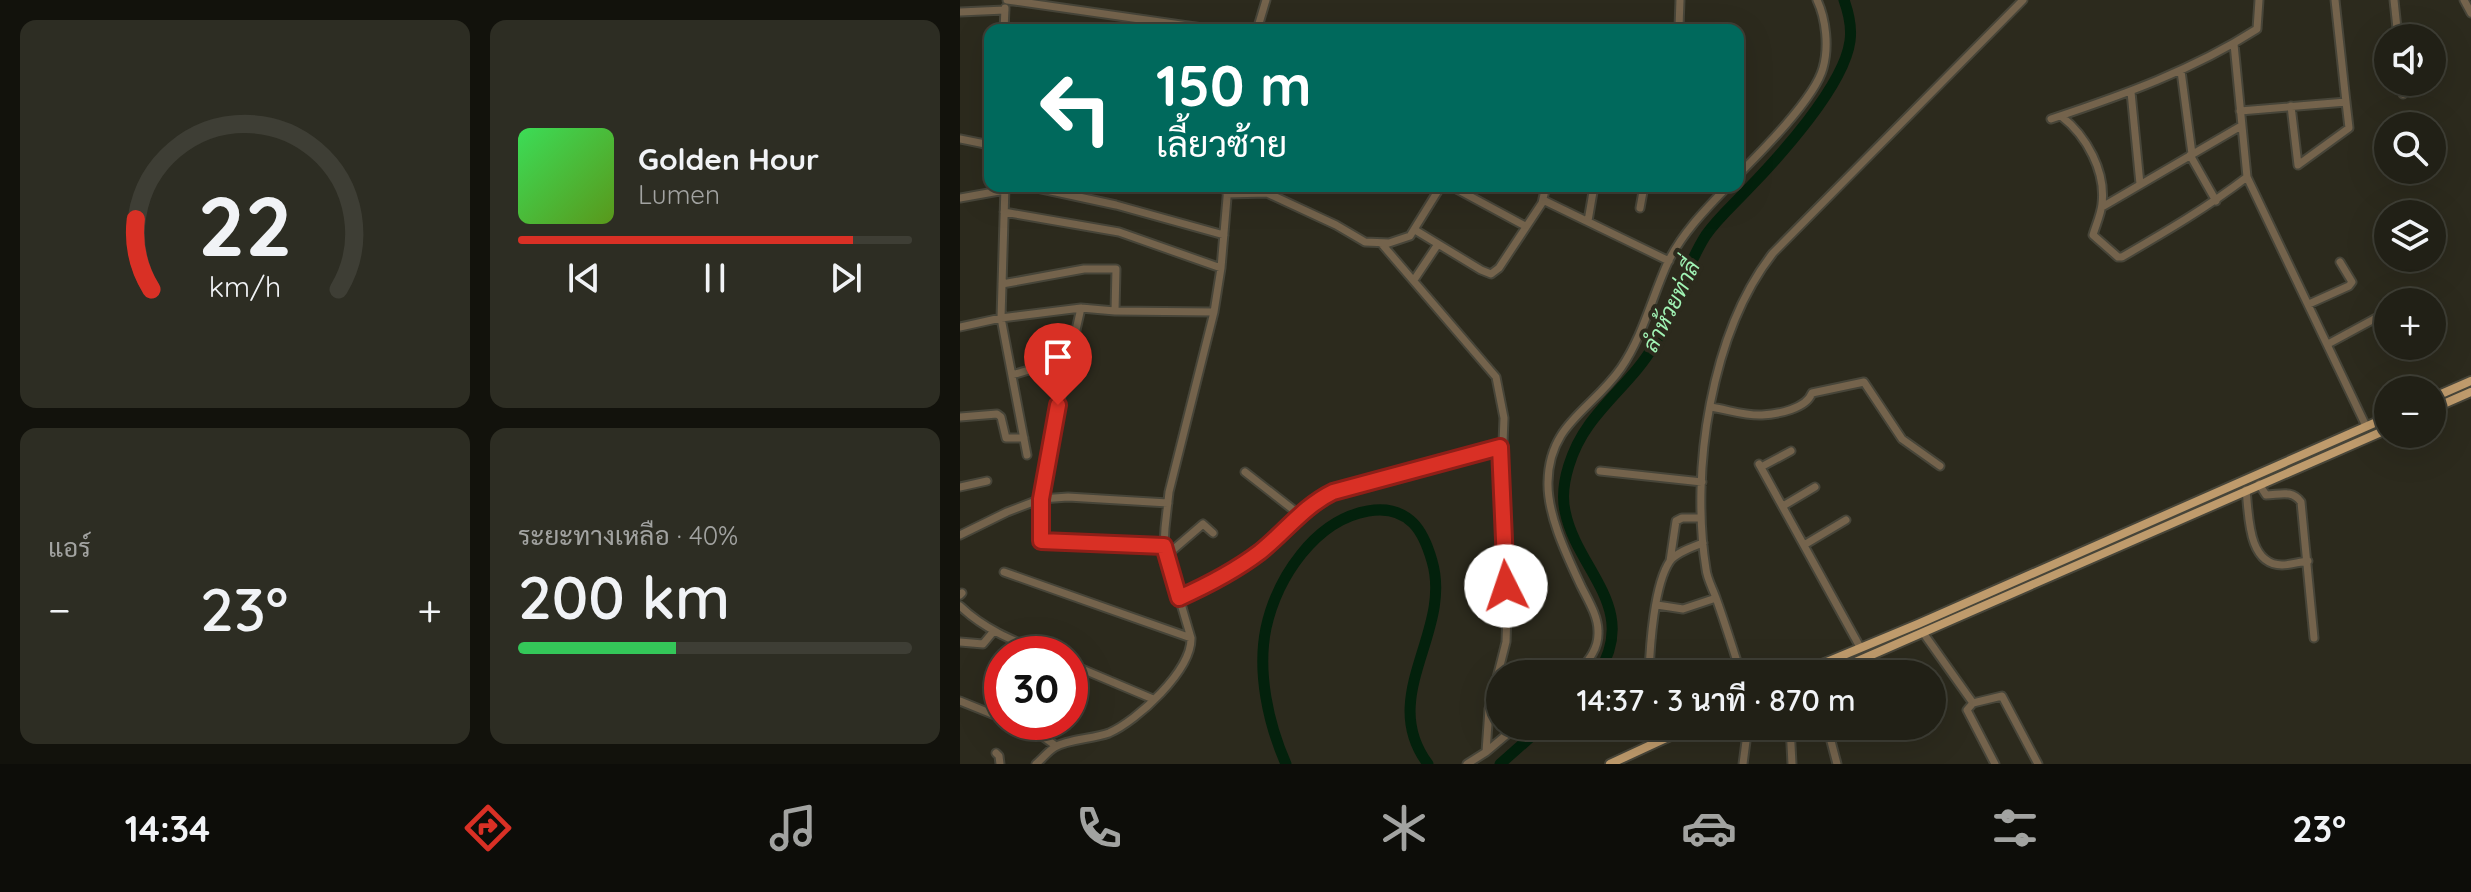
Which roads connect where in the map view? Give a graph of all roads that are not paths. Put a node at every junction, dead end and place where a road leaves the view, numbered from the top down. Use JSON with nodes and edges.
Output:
{"nodes":[{"id":1,"x":1006,"y":0,"type":"edge"},
{"id":2,"x":1266,"y":0,"type":"edge"},
{"id":3,"x":1680,"y":0,"type":"edge"},
{"id":4,"x":1817,"y":0,"type":"edge"},
{"id":5,"x":2023,"y":0,"type":"edge"},
{"id":6,"x":2259,"y":0,"type":"edge"},
{"id":7,"x":2335,"y":0,"type":"edge"},
{"id":8,"x":2394,"y":0,"type":"edge"},
{"id":9,"x":2464,"y":0,"type":"edge"},
{"id":10,"x":1005,"y":10,"type":"junction"},
{"id":11,"x":960,"y":12,"type":"edge"},
{"id":12,"x":2471,"y":13,"type":"edge"},
{"id":13,"x":1004,"y":24,"type":"edge"},
{"id":14,"x":1174,"y":24,"type":"edge"},
{"id":15,"x":1259,"y":24,"type":"edge"},
{"id":16,"x":1679,"y":24,"type":"edge"},
{"id":17,"x":2397,"y":24,"type":"edge"},
{"id":18,"x":2234,"y":44,"type":"junction"},
{"id":19,"x":2181,"y":71,"type":"junction"},
{"id":20,"x":2131,"y":92,"type":"junction"},
{"id":21,"x":2346,"y":102,"type":"junction"},
{"id":22,"x":2291,"y":106,"type":"junction"},
{"id":23,"x":2240,"y":111,"type":"junction"},
{"id":24,"x":2061,"y":116,"type":"junction"},
{"id":25,"x":2051,"y":119,"type":"dead end"},
{"id":26,"x":2241,"y":126,"type":"junction"},
{"id":27,"x":960,"y":139,"type":"edge"},
{"id":28,"x":984,"y":144,"type":"edge"},
{"id":29,"x":2191,"y":154,"type":"junction"},
{"id":30,"x":1744,"y":168,"type":"edge"},
{"id":31,"x":2247,"y":177,"type":"junction"},
{"id":32,"x":2140,"y":184,"type":"junction"},
{"id":33,"x":987,"y":192,"type":"edge"},
{"id":34,"x":1005,"y":192,"type":"edge"},
{"id":35,"x":1056,"y":192,"type":"edge"},
{"id":36,"x":1228,"y":192,"type":"edge"},
{"id":37,"x":1254,"y":192,"type":"edge"},
{"id":38,"x":1437,"y":192,"type":"edge"},
{"id":39,"x":1462,"y":192,"type":"edge"},
{"id":40,"x":1545,"y":192,"type":"edge"},
{"id":41,"x":1593,"y":192,"type":"edge"},
{"id":42,"x":1643,"y":192,"type":"edge"},
{"id":43,"x":1722,"y":192,"type":"edge"},
{"id":44,"x":960,"y":198,"type":"edge"},
{"id":45,"x":1543,"y":200,"type":"junction"},
{"id":46,"x":2216,"y":201,"type":"junction"},
{"id":47,"x":2102,"y":207,"type":"junction"},
{"id":48,"x":1640,"y":208,"type":"dead end"},
{"id":49,"x":1004,"y":212,"type":"junction"},
{"id":50,"x":1588,"y":221,"type":"junction"},
{"id":51,"x":1525,"y":226,"type":"junction"},
{"id":52,"x":1415,"y":230,"type":"junction"},
{"id":53,"x":1224,"y":235,"type":"junction"},
{"id":54,"x":1381,"y":243,"type":"junction"},
{"id":55,"x":1438,"y":244,"type":"junction"},
{"id":56,"x":1669,"y":261,"type":"junction"},
{"id":57,"x":2340,"y":262,"type":"dead end"},
{"id":58,"x":1221,"y":268,"type":"junction"},
{"id":59,"x":1414,"y":280,"type":"junction"},
{"id":60,"x":1002,"y":284,"type":"junction"},
{"id":61,"x":2309,"y":304,"type":"junction"},
{"id":62,"x":1081,"y":308,"type":"junction"},
{"id":63,"x":1115,"y":311,"type":"junction"},
{"id":64,"x":1214,"y":312,"type":"junction"},
{"id":65,"x":1001,"y":318,"type":"junction"},
{"id":66,"x":2374,"y":319,"type":"edge"},
{"id":67,"x":960,"y":327,"type":"edge"},
{"id":68,"x":2328,"y":344,"type":"junction"},
{"id":69,"x":1069,"y":358,"type":"junction"},
{"id":70,"x":1012,"y":375,"type":"junction"},
{"id":71,"x":2471,"y":381,"type":"edge"},
{"id":72,"x":2446,"y":392,"type":"edge"},
{"id":73,"x":2471,"y":392,"type":"edge"},
{"id":74,"x":2446,"y":403,"type":"edge"},
{"id":75,"x":1710,"y":407,"type":"junction"},
{"id":76,"x":960,"y":417,"type":"edge"},
{"id":77,"x":2374,"y":423,"type":"edge"},
{"id":78,"x":2366,"y":426,"type":"junction"},
{"id":79,"x":2374,"y":435,"type":"edge"},
{"id":80,"x":1024,"y":438,"type":"junction"},
{"id":81,"x":1500,"y":447,"type":"junction"},
{"id":82,"x":1791,"y":451,"type":"dead end"},
{"id":83,"x":1027,"y":455,"type":"dead end"},
{"id":84,"x":1940,"y":466,"type":"dead end"},
{"id":85,"x":1600,"y":471,"type":"dead end"},
{"id":86,"x":1245,"y":472,"type":"dead end"},
{"id":87,"x":987,"y":481,"type":"dead end"},
{"id":88,"x":1702,"y":482,"type":"junction"},
{"id":89,"x":2259,"y":484,"type":"junction"},
{"id":90,"x":960,"y":487,"type":"edge"},
{"id":91,"x":1815,"y":487,"type":"dead end"},
{"id":92,"x":2246,"y":490,"type":"junction"},
{"id":93,"x":1041,"y":499,"type":"junction"},
{"id":94,"x":1168,"y":503,"type":"junction"},
{"id":95,"x":1783,"y":506,"type":"junction"},
{"id":96,"x":1300,"y":515,"type":"junction"},
{"id":97,"x":1700,"y":518,"type":"junction"},
{"id":98,"x":1846,"y":520,"type":"dead end"},
{"id":99,"x":1213,"y":533,"type":"dead end"},
{"id":100,"x":960,"y":535,"type":"edge"},
{"id":101,"x":1703,"y":543,"type":"junction"},
{"id":102,"x":1804,"y":545,"type":"junction"},
{"id":103,"x":1165,"y":550,"type":"junction"},
{"id":104,"x":1670,"y":561,"type":"junction"},
{"id":105,"x":2308,"y":561,"type":"junction"},
{"id":106,"x":1004,"y":572,"type":"dead end"},
{"id":107,"x":1179,"y":598,"type":"junction"},
{"id":108,"x":1716,"y":598,"type":"junction"},
{"id":109,"x":1657,"y":605,"type":"junction"},
{"id":110,"x":960,"y":606,"type":"edge"},
{"id":111,"x":993,"y":632,"type":"junction"},
{"id":112,"x":1924,"y":634,"type":"junction"},
{"id":113,"x":1003,"y":636,"type":"edge"},
{"id":114,"x":1191,"y":638,"type":"junction"},
{"id":115,"x":2314,"y":638,"type":"dead end"},
{"id":116,"x":960,"y":642,"type":"edge"},
{"id":117,"x":1860,"y":647,"type":"junction"},
{"id":118,"x":1588,"y":660,"type":"edge"},
{"id":119,"x":1649,"y":660,"type":"edge"},
{"id":120,"x":1736,"y":660,"type":"edge"},
{"id":121,"x":1830,"y":660,"type":"edge"},
{"id":122,"x":1862,"y":660,"type":"edge"},
{"id":123,"x":1088,"y":672,"type":"edge"},
{"id":124,"x":1153,"y":699,"type":"junction"},
{"id":125,"x":960,"y":701,"type":"edge"},
{"id":126,"x":1973,"y":703,"type":"junction"},
{"id":127,"x":984,"y":711,"type":"edge"},
{"id":128,"x":1048,"y":740,"type":"edge"},
{"id":129,"x":1500,"y":740,"type":"edge"},
{"id":130,"x":1746,"y":740,"type":"edge"},
{"id":131,"x":1791,"y":740,"type":"edge"},
{"id":132,"x":1831,"y":740,"type":"edge"},
{"id":133,"x":1658,"y":741,"type":"edge"},
{"id":134,"x":1056,"y":746,"type":"junction"},
{"id":135,"x":1486,"y":752,"type":"junction"},
{"id":136,"x":1635,"y":752,"type":"junction"},
{"id":137,"x":996,"y":753,"type":"dead end"},
{"id":138,"x":1000,"y":764,"type":"edge"},
{"id":139,"x":1036,"y":764,"type":"edge"},
{"id":140,"x":1467,"y":764,"type":"edge"},
{"id":141,"x":1612,"y":764,"type":"edge"},
{"id":142,"x":1637,"y":764,"type":"edge"},
{"id":143,"x":1743,"y":764,"type":"edge"},
{"id":144,"x":1792,"y":764,"type":"edge"},
{"id":145,"x":1837,"y":764,"type":"edge"},
{"id":146,"x":1995,"y":764,"type":"edge"},
{"id":147,"x":2038,"y":764,"type":"edge"}],
"edges":[{"from":1,"to":10,"type":"street"},
{"from":1,"to":14,"type":"street"},
{"from":2,"to":15,"type":"street"},
{"from":3,"to":16,"type":"street"},
{"from":4,"to":30,"type":"street"},
{"from":5,"to":75,"type":"street"},
{"from":6,"to":18,"type":"street"},
{"from":7,"to":21,"type":"street"},
{"from":8,"to":17,"type":"street"},
{"from":9,"to":12,"type":"street"},
{"from":10,"to":11,"type":"street"},
{"from":10,"to":13,"type":"street"},
{"from":18,"to":19,"type":"street"},
{"from":18,"to":23,"type":"street"},
{"from":19,"to":20,"type":"street"},
{"from":19,"to":29,"type":"street"},
{"from":20,"to":24,"type":"street"},
{"from":20,"to":32,"type":"street"},
{"from":21,"to":22,"type":"street"},
{"from":21,"to":22,"type":"street"},
{"from":22,"to":23,"type":"street"},
{"from":23,"to":26,"type":"street"},
{"from":24,"to":25,"type":"street"},
{"from":24,"to":47,"type":"street"},
{"from":26,"to":29,"type":"street"},
{"from":26,"to":31,"type":"street"},
{"from":27,"to":28,"type":"street"},
{"from":29,"to":32,"type":"street"},
{"from":29,"to":46,"type":"street"},
{"from":31,"to":46,"type":"street"},
{"from":31,"to":61,"type":"street"},
{"from":32,"to":47,"type":"street"},
{"from":33,"to":44,"type":"street"},
{"from":34,"to":49,"type":"street"},
{"from":35,"to":53,"type":"street"},
{"from":36,"to":53,"type":"street"},
{"from":37,"to":54,"type":"street"},
{"from":38,"to":52,"type":"street"},
{"from":39,"to":51,"type":"street"},
{"from":40,"to":45,"type":"street"},
{"from":41,"to":50,"type":"street"},
{"from":42,"to":48,"type":"street"},
{"from":43,"to":56,"type":"street"},
{"from":45,"to":50,"type":"street"},
{"from":45,"to":51,"type":"street"},
{"from":46,"to":47,"type":"street"},
{"from":49,"to":58,"type":"street"},
{"from":49,"to":60,"type":"street"},
{"from":50,"to":56,"type":"street"},
{"from":51,"to":55,"type":"street"},
{"from":52,"to":54,"type":"street"},
{"from":52,"to":55,"type":"street"},
{"from":53,"to":58,"type":"street"},
{"from":54,"to":59,"type":"street"},
{"from":55,"to":59,"type":"street"},
{"from":56,"to":118,"type":"street"},
{"from":57,"to":61,"type":"street"},
{"from":58,"to":64,"type":"street"},
{"from":59,"to":81,"type":"street"},
{"from":60,"to":63,"type":"street"},
{"from":60,"to":65,"type":"street"},
{"from":61,"to":68,"type":"street"},
{"from":62,"to":63,"type":"street"},
{"from":62,"to":65,"type":"street"},
{"from":62,"to":69,"type":"street"},
{"from":63,"to":64,"type":"street"},
{"from":64,"to":94,"type":"street"},
{"from":65,"to":67,"type":"street"},
{"from":65,"to":70,"type":"street"},
{"from":66,"to":68,"type":"street"},
{"from":68,"to":78,"type":"street"},
{"from":69,"to":70,"type":"street"},
{"from":69,"to":93,"type":"street"},
{"from":70,"to":80,"type":"street"},
{"from":71,"to":72,"type":"main road"},
{"from":73,"to":74,"type":"main road"},
{"from":75,"to":84,"type":"street"},
{"from":75,"to":88,"type":"street"},
{"from":76,"to":80,"type":"street"},
{"from":77,"to":78,"type":"main road"},
{"from":78,"to":117,"type":"main road"},
{"from":79,"to":89,"type":"main road"},
{"from":80,"to":83,"type":"street"},
{"from":81,"to":96,"type":"street"},
{"from":81,"to":135,"type":"street"},
{"from":82,"to":95,"type":"street"},
{"from":85,"to":88,"type":"street"},
{"from":86,"to":96,"type":"street"},
{"from":87,"to":90,"type":"street"},
{"from":88,"to":97,"type":"street"},
{"from":89,"to":92,"type":"main road"},
{"from":89,"to":105,"type":"street"},
{"from":91,"to":95,"type":"street"},
{"from":92,"to":105,"type":"street"},
{"from":92,"to":112,"type":"main road"},
{"from":93,"to":94,"type":"street"},
{"from":93,"to":100,"type":"street"},
{"from":93,"to":103,"type":"street"},
{"from":94,"to":103,"type":"street"},
{"from":95,"to":102,"type":"street"},
{"from":96,"to":107,"type":"street"},
{"from":97,"to":101,"type":"street"},
{"from":97,"to":104,"type":"street"},
{"from":98,"to":102,"type":"street"},
{"from":99,"to":103,"type":"street"},
{"from":101,"to":104,"type":"street"},
{"from":101,"to":108,"type":"street"},
{"from":102,"to":117,"type":"street"},
{"from":103,"to":107,"type":"street"},
{"from":104,"to":109,"type":"street"},
{"from":105,"to":115,"type":"street"},
{"from":106,"to":114,"type":"street"},
{"from":107,"to":114,"type":"street"},
{"from":108,"to":109,"type":"street"},
{"from":108,"to":120,"type":"street"},
{"from":109,"to":119,"type":"street"},
{"from":110,"to":111,"type":"street"},
{"from":111,"to":113,"type":"street"},
{"from":111,"to":116,"type":"street"},
{"from":112,"to":122,"type":"main road"},
{"from":112,"to":126,"type":"street"},
{"from":114,"to":124,"type":"street"},
{"from":117,"to":121,"type":"main road"},
{"from":123,"to":124,"type":"street"},
{"from":124,"to":134,"type":"street"},
{"from":125,"to":127,"type":"street"},
{"from":126,"to":146,"type":"street"},
{"from":126,"to":147,"type":"street"},
{"from":128,"to":134,"type":"street"},
{"from":129,"to":135,"type":"street"},
{"from":130,"to":143,"type":"street"},
{"from":131,"to":144,"type":"street"},
{"from":132,"to":145,"type":"street"},
{"from":133,"to":136,"type":"main road"},
{"from":134,"to":139,"type":"street"},
{"from":135,"to":140,"type":"street"},
{"from":136,"to":141,"type":"main road"},
{"from":136,"to":142,"type":"street"},
{"from":137,"to":138,"type":"street"}]}
